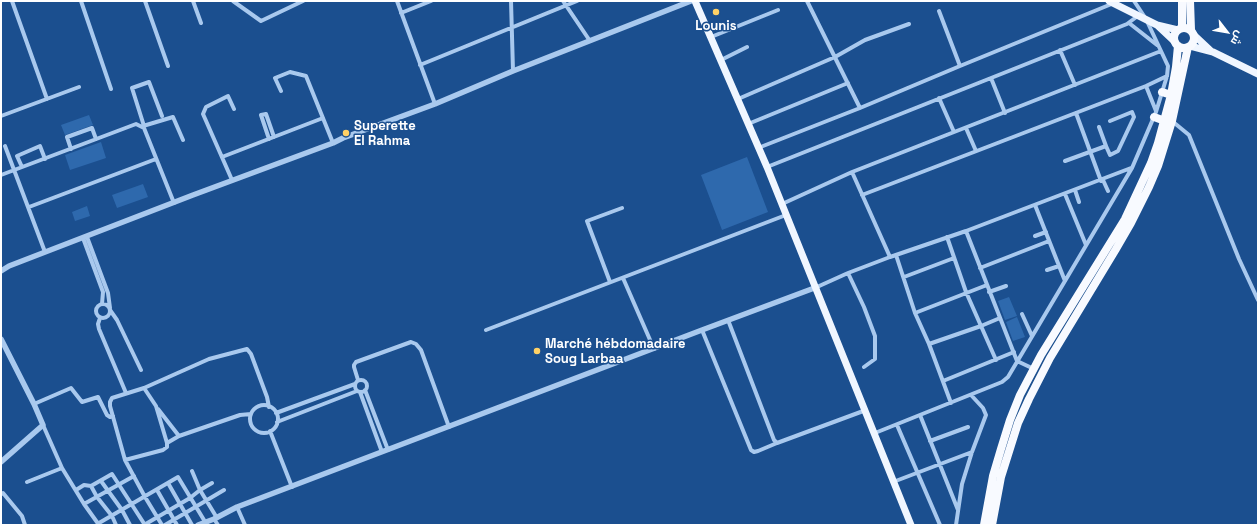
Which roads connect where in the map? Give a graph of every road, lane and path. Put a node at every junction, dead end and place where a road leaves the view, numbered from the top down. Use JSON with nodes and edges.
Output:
{"nodes":[{"id":1,"x":12,"y":1,"type":"edge"},
{"id":2,"x":81,"y":1,"type":"edge"},
{"id":3,"x":145,"y":1,"type":"edge"},
{"id":4,"x":193,"y":1,"type":"edge"},
{"id":5,"x":233,"y":1,"type":"edge"},
{"id":6,"x":304,"y":1,"type":"edge"},
{"id":7,"x":397,"y":1,"type":"edge"},
{"id":8,"x":431,"y":1,"type":"edge"},
{"id":9,"x":512,"y":1,"type":"edge"},
{"id":10,"x":563,"y":1,"type":"edge"},
{"id":11,"x":577,"y":1,"type":"edge"},
{"id":12,"x":691,"y":1,"type":"edge"},
{"id":13,"x":695,"y":1,"type":"edge"},
{"id":14,"x":808,"y":1,"type":"edge"},
{"id":15,"x":1134,"y":1,"type":"edge"},
{"id":16,"x":1182,"y":1,"type":"edge"},
{"id":17,"x":1190,"y":1,"type":"edge"},
{"id":18,"x":1112,"y":2,"type":"edge"},
{"id":19,"x":566,"y":5,"type":"junction"},
{"id":20,"x":778,"y":10,"type":"dead end"},
{"id":21,"x":939,"y":11,"type":"dead end"},
{"id":22,"x":401,"y":13,"type":"junction"},
{"id":23,"x":1139,"y":16,"type":"junction"},
{"id":24,"x":1146,"y":19,"type":"junction"},
{"id":25,"x":201,"y":23,"type":"dead end"},
{"id":26,"x":1129,"y":23,"type":"junction"},
{"id":27,"x":909,"y":24,"type":"dead end"},
{"id":28,"x":1157,"y":24,"type":"junction"},
{"id":29,"x":513,"y":27,"type":"junction"},
{"id":30,"x":1186,"y":30,"type":"junction"},
{"id":31,"x":710,"y":36,"type":"junction"},
{"id":32,"x":590,"y":41,"type":"junction"},
{"id":33,"x":1176,"y":44,"type":"junction"},
{"id":34,"x":1159,"y":46,"type":"junction"},
{"id":35,"x":747,"y":47,"type":"dead end"},
{"id":36,"x":1189,"y":47,"type":"junction"},
{"id":37,"x":1060,"y":50,"type":"junction"},
{"id":38,"x":1161,"y":51,"type":"junction"},
{"id":39,"x":1213,"y":52,"type":"junction"},
{"id":40,"x":835,"y":57,"type":"junction"},
{"id":41,"x":721,"y":60,"type":"junction"},
{"id":42,"x":420,"y":65,"type":"junction"},
{"id":43,"x":168,"y":66,"type":"dead end"},
{"id":44,"x":960,"y":66,"type":"junction"},
{"id":45,"x":513,"y":71,"type":"junction"},
{"id":46,"x":1258,"y":74,"type":"edge"},
{"id":47,"x":1167,"y":76,"type":"junction"},
{"id":48,"x":991,"y":78,"type":"junction"},
{"id":49,"x":848,"y":83,"type":"junction"},
{"id":50,"x":1075,"y":85,"type":"junction"},
{"id":51,"x":1146,"y":86,"type":"junction"},
{"id":52,"x":79,"y":87,"type":"dead end"},
{"id":53,"x":110,"y":89,"type":"dead end"},
{"id":54,"x":281,"y":91,"type":"dead end"},
{"id":55,"x":1162,"y":92,"type":"junction"},
{"id":56,"x":1171,"y":94,"type":"junction"},
{"id":57,"x":939,"y":98,"type":"junction"},
{"id":58,"x":47,"y":99,"type":"junction"},
{"id":59,"x":738,"y":99,"type":"junction"},
{"id":60,"x":435,"y":104,"type":"junction"},
{"id":61,"x":860,"y":108,"type":"junction"},
{"id":62,"x":234,"y":109,"type":"dead end"},
{"id":63,"x":1005,"y":113,"type":"junction"},
{"id":64,"x":1076,"y":113,"type":"junction"},
{"id":65,"x":1155,"y":114,"type":"junction"},
{"id":66,"x":1,"y":116,"type":"edge"},
{"id":67,"x":162,"y":116,"type":"dead end"},
{"id":68,"x":323,"y":118,"type":"junction"},
{"id":69,"x":1110,"y":121,"type":"dead end"},
{"id":70,"x":1168,"y":121,"type":"junction"},
{"id":71,"x":748,"y":124,"type":"junction"},
{"id":72,"x":143,"y":126,"type":"junction"},
{"id":73,"x":1099,"y":127,"type":"dead end"},
{"id":74,"x":966,"y":128,"type":"junction"},
{"id":75,"x":954,"y":132,"type":"junction"},
{"id":76,"x":274,"y":137,"type":"junction"},
{"id":77,"x":96,"y":139,"type":"junction"},
{"id":78,"x":269,"y":139,"type":"junction"},
{"id":79,"x":183,"y":140,"type":"dead end"},
{"id":80,"x":333,"y":143,"type":"junction"},
{"id":81,"x":5,"y":146,"type":"dead end"},
{"id":82,"x":1106,"y":146,"type":"junction"},
{"id":83,"x":758,"y":148,"type":"junction"},
{"id":84,"x":71,"y":149,"type":"junction"},
{"id":85,"x":976,"y":151,"type":"junction"},
{"id":86,"x":1090,"y":152,"type":"junction"},
{"id":87,"x":222,"y":157,"type":"junction"},
{"id":88,"x":45,"y":158,"type":"junction"},
{"id":89,"x":156,"y":159,"type":"junction"},
{"id":90,"x":1065,"y":161,"type":"dead end"},
{"id":91,"x":22,"y":167,"type":"junction"},
{"id":92,"x":767,"y":167,"type":"junction"},
{"id":93,"x":1132,"y":168,"type":"junction"},
{"id":94,"x":14,"y":170,"type":"junction"},
{"id":95,"x":852,"y":172,"type":"junction"},
{"id":96,"x":1,"y":175,"type":"edge"},
{"id":97,"x":232,"y":180,"type":"junction"},
{"id":98,"x":1102,"y":180,"type":"junction"},
{"id":99,"x":1075,"y":190,"type":"junction"},
{"id":100,"x":1108,"y":191,"type":"dead end"},
{"id":101,"x":1065,"y":194,"type":"junction"},
{"id":102,"x":862,"y":195,"type":"junction"},
{"id":103,"x":1079,"y":202,"type":"dead end"},
{"id":104,"x":174,"y":203,"type":"junction"},
{"id":105,"x":782,"y":204,"type":"junction"},
{"id":106,"x":1035,"y":205,"type":"junction"},
{"id":107,"x":29,"y":207,"type":"junction"},
{"id":108,"x":622,"y":208,"type":"dead end"},
{"id":109,"x":786,"y":215,"type":"junction"},
{"id":110,"x":966,"y":231,"type":"junction"},
{"id":111,"x":1046,"y":232,"type":"junction"},
{"id":112,"x":1035,"y":236,"type":"dead end"},
{"id":113,"x":85,"y":237,"type":"junction"},
{"id":114,"x":947,"y":237,"type":"junction"},
{"id":115,"x":1049,"y":241,"type":"junction"},
{"id":116,"x":1086,"y":245,"type":"junction"},
{"id":117,"x":46,"y":252,"type":"junction"},
{"id":118,"x":896,"y":255,"type":"junction"},
{"id":119,"x":890,"y":257,"type":"junction"},
{"id":120,"x":954,"y":258,"type":"junction"},
{"id":121,"x":1059,"y":266,"type":"junction"},
{"id":122,"x":980,"y":268,"type":"junction"},
{"id":123,"x":1047,"y":270,"type":"dead end"},
{"id":124,"x":1,"y":271,"type":"edge"},
{"id":125,"x":848,"y":273,"type":"junction"},
{"id":126,"x":904,"y":277,"type":"junction"},
{"id":127,"x":623,"y":278,"type":"junction"},
{"id":128,"x":1065,"y":281,"type":"junction"},
{"id":129,"x":610,"y":282,"type":"junction"},
{"id":130,"x":987,"y":285,"type":"junction"},
{"id":131,"x":1006,"y":286,"type":"dead end"},
{"id":132,"x":816,"y":287,"type":"junction"},
{"id":133,"x":966,"y":292,"type":"junction"},
{"id":134,"x":989,"y":292,"type":"junction"},
{"id":135,"x":1258,"y":300,"type":"edge"},
{"id":136,"x":102,"y":304,"type":"junction"},
{"id":137,"x":110,"y":309,"type":"junction"},
{"id":138,"x":915,"y":313,"type":"junction"},
{"id":139,"x":1022,"y":314,"type":"dead end"},
{"id":140,"x":100,"y":318,"type":"junction"},
{"id":141,"x":1000,"y":318,"type":"junction"},
{"id":142,"x":728,"y":320,"type":"junction"},
{"id":143,"x":981,"y":326,"type":"junction"},
{"id":144,"x":486,"y":330,"type":"dead end"},
{"id":145,"x":702,"y":330,"type":"junction"},
{"id":146,"x":1032,"y":336,"type":"junction"},
{"id":147,"x":1,"y":339,"type":"edge"},
{"id":148,"x":929,"y":344,"type":"junction"},
{"id":149,"x":654,"y":349,"type":"junction"},
{"id":150,"x":1014,"y":352,"type":"junction"},
{"id":151,"x":996,"y":360,"type":"junction"},
{"id":152,"x":1017,"y":361,"type":"junction"},
{"id":153,"x":864,"y":368,"type":"dead end"},
{"id":154,"x":1034,"y":369,"type":"junction"},
{"id":155,"x":141,"y":370,"type":"dead end"},
{"id":156,"x":358,"y":380,"type":"junction"},
{"id":157,"x":943,"y":381,"type":"junction"},
{"id":158,"x":355,"y":384,"type":"junction"},
{"id":159,"x":144,"y":388,"type":"junction"},
{"id":160,"x":365,"y":390,"type":"junction"},
{"id":161,"x":359,"y":391,"type":"junction"},
{"id":162,"x":126,"y":393,"type":"junction"},
{"id":163,"x":972,"y":395,"type":"junction"},
{"id":164,"x":951,"y":403,"type":"junction"},
{"id":165,"x":34,"y":404,"type":"junction"},
{"id":166,"x":156,"y":406,"type":"junction"},
{"id":167,"x":269,"y":407,"type":"junction"},
{"id":168,"x":866,"y":410,"type":"junction"},
{"id":169,"x":276,"y":413,"type":"junction"},
{"id":170,"x":251,"y":414,"type":"junction"},
{"id":171,"x":920,"y":415,"type":"junction"},
{"id":172,"x":113,"y":416,"type":"junction"},
{"id":173,"x":277,"y":422,"type":"junction"},
{"id":174,"x":43,"y":425,"type":"junction"},
{"id":175,"x":897,"y":425,"type":"junction"},
{"id":176,"x":450,"y":427,"type":"junction"},
{"id":177,"x":968,"y":427,"type":"dead end"},
{"id":178,"x":270,"y":431,"type":"junction"},
{"id":179,"x":875,"y":433,"type":"junction"},
{"id":180,"x":178,"y":436,"type":"junction"},
{"id":181,"x":930,"y":441,"type":"junction"},
{"id":182,"x":167,"y":443,"type":"junction"},
{"id":183,"x":777,"y":443,"type":"junction"},
{"id":184,"x":388,"y":450,"type":"junction"},
{"id":185,"x":382,"y":452,"type":"junction"},
{"id":186,"x":972,"y":452,"type":"junction"},
{"id":187,"x":125,"y":460,"type":"junction"},
{"id":188,"x":1,"y":462,"type":"edge"},
{"id":189,"x":940,"y":464,"type":"junction"},
{"id":190,"x":62,"y":468,"type":"junction"},
{"id":191,"x":192,"y":471,"type":"dead end"},
{"id":192,"x":917,"y":473,"type":"junction"},
{"id":193,"x":134,"y":476,"type":"junction"},
{"id":194,"x":101,"y":481,"type":"junction"},
{"id":195,"x":27,"y":482,"type":"dead end"},
{"id":196,"x":893,"y":482,"type":"junction"},
{"id":197,"x":168,"y":483,"type":"junction"},
{"id":198,"x":212,"y":483,"type":"dead end"},
{"id":199,"x":118,"y":485,"type":"junction"},
{"id":200,"x":91,"y":486,"type":"junction"},
{"id":201,"x":292,"y":487,"type":"junction"},
{"id":202,"x":76,"y":490,"type":"junction"},
{"id":203,"x":157,"y":490,"type":"junction"},
{"id":204,"x":200,"y":490,"type":"junction"},
{"id":205,"x":224,"y":490,"type":"dead end"},
{"id":206,"x":107,"y":491,"type":"junction"},
{"id":207,"x":1,"y":494,"type":"edge"},
{"id":208,"x":97,"y":497,"type":"junction"},
{"id":209,"x":145,"y":497,"type":"junction"},
{"id":210,"x":190,"y":498,"type":"junction"},
{"id":211,"x":207,"y":500,"type":"junction"},
{"id":212,"x":180,"y":503,"type":"junction"},
{"id":213,"x":84,"y":504,"type":"junction"},
{"id":214,"x":133,"y":504,"type":"junction"},
{"id":215,"x":196,"y":506,"type":"junction"},
{"id":216,"x":237,"y":507,"type":"junction"},
{"id":217,"x":122,"y":510,"type":"junction"},
{"id":218,"x":168,"y":510,"type":"junction"},
{"id":219,"x":958,"y":511,"type":"junction"},
{"id":220,"x":185,"y":514,"type":"junction"},
{"id":221,"x":112,"y":516,"type":"junction"},
{"id":222,"x":156,"y":517,"type":"junction"},
{"id":223,"x":215,"y":518,"type":"junction"},
{"id":224,"x":174,"y":520,"type":"junction"},
{"id":225,"x":99,"y":524,"type":"edge"},
{"id":226,"x":206,"y":524,"type":"edge"},
{"id":227,"x":25,"y":525,"type":"edge"},
{"id":228,"x":116,"y":525,"type":"edge"},
{"id":229,"x":130,"y":525,"type":"edge"},
{"id":230,"x":145,"y":525,"type":"edge"},
{"id":231,"x":163,"y":525,"type":"edge"},
{"id":232,"x":177,"y":525,"type":"edge"},
{"id":233,"x":192,"y":525,"type":"edge"},
{"id":234,"x":198,"y":525,"type":"edge"},
{"id":235,"x":218,"y":525,"type":"edge"},
{"id":236,"x":245,"y":525,"type":"edge"},
{"id":237,"x":911,"y":525,"type":"edge"},
{"id":238,"x":940,"y":525,"type":"edge"},
{"id":239,"x":956,"y":525,"type":"edge"},
{"id":240,"x":984,"y":525,"type":"edge"},
{"id":241,"x":992,"y":525,"type":"edge"}],
"edges":[{"from":1,"to":58,"type":"street"},
{"from":2,"to":53,"type":"street"},
{"from":3,"to":43,"type":"street"},
{"from":4,"to":25,"type":"street"},
{"from":5,"to":6,"type":"street"},
{"from":7,"to":22,"type":"street"},
{"from":8,"to":22,"type":"street"},
{"from":9,"to":29,"type":"street"},
{"from":10,"to":19,"type":"street"},
{"from":11,"to":19,"type":"street"},
{"from":12,"to":32,"type":"street"},
{"from":13,"to":31,"type":"main road"},
{"from":14,"to":40,"type":"street"},
{"from":15,"to":24,"type":"street"},
{"from":16,"to":30,"type":"highway"},
{"from":17,"to":30,"type":"highway"},
{"from":18,"to":23,"type":"main road"},
{"from":18,"to":44,"type":"street"},
{"from":19,"to":29,"type":"street"},
{"from":19,"to":32,"type":"street"},
{"from":20,"to":31,"type":"street"},
{"from":21,"to":44,"type":"street"},
{"from":22,"to":42,"type":"street"},
{"from":23,"to":24,"type":"main road"},
{"from":23,"to":26,"type":"street"},
{"from":24,"to":28,"type":"main road"},
{"from":24,"to":34,"type":"street"},
{"from":26,"to":34,"type":"street"},
{"from":26,"to":37,"type":"street"},
{"from":27,"to":40,"type":"street"},
{"from":28,"to":30,"type":"main road"},
{"from":28,"to":33,"type":"main road"},
{"from":29,"to":42,"type":"street"},
{"from":29,"to":45,"type":"street"},
{"from":30,"to":33,"type":"highway"},
{"from":30,"to":36,"type":"highway"},
{"from":30,"to":39,"type":"main road"},
{"from":31,"to":41,"type":"main road"},
{"from":32,"to":45,"type":"street"},
{"from":33,"to":36,"type":"highway"},
{"from":33,"to":56,"type":"highway"},
{"from":34,"to":38,"type":"street"},
{"from":35,"to":41,"type":"street"},
{"from":36,"to":39,"type":"main road"},
{"from":36,"to":70,"type":"highway"},
{"from":37,"to":48,"type":"street"},
{"from":37,"to":50,"type":"street"},
{"from":38,"to":47,"type":"street"},
{"from":38,"to":50,"type":"street"},
{"from":39,"to":46,"type":"main road"},
{"from":40,"to":49,"type":"street"},
{"from":40,"to":59,"type":"street"},
{"from":41,"to":59,"type":"main road"},
{"from":42,"to":60,"type":"street"},
{"from":44,"to":61,"type":"street"},
{"from":45,"to":60,"type":"street"},
{"from":47,"to":51,"type":"street"},
{"from":47,"to":55,"type":"street"},
{"from":48,"to":57,"type":"street"},
{"from":48,"to":63,"type":"street"},
{"from":49,"to":61,"type":"street"},
{"from":49,"to":71,"type":"street"},
{"from":50,"to":63,"type":"street"},
{"from":51,"to":64,"type":"street"},
{"from":51,"to":65,"type":"street"},
{"from":52,"to":58,"type":"street"},
{"from":54,"to":68,"type":"street"},
{"from":55,"to":56,"type":"highway"},
{"from":55,"to":65,"type":"street"},
{"from":56,"to":70,"type":"highway"},
{"from":57,"to":75,"type":"street"},
{"from":57,"to":92,"type":"street"},
{"from":58,"to":66,"type":"street"},
{"from":59,"to":71,"type":"main road"},
{"from":60,"to":80,"type":"street"},
{"from":61,"to":83,"type":"street"},
{"from":62,"to":87,"type":"street"},
{"from":63,"to":74,"type":"street"},
{"from":64,"to":85,"type":"street"},
{"from":64,"to":86,"type":"street"},
{"from":65,"to":70,"type":"highway"},
{"from":65,"to":93,"type":"street"},
{"from":67,"to":72,"type":"street"},
{"from":68,"to":76,"type":"street"},
{"from":68,"to":80,"type":"street"},
{"from":69,"to":82,"type":"street"},
{"from":70,"to":135,"type":"street"},
{"from":70,"to":154,"type":"highway"},
{"from":70,"to":241,"type":"highway"},
{"from":71,"to":83,"type":"main road"},
{"from":72,"to":77,"type":"street"},
{"from":72,"to":79,"type":"street"},
{"from":72,"to":89,"type":"street"},
{"from":73,"to":82,"type":"street"},
{"from":74,"to":75,"type":"street"},
{"from":74,"to":85,"type":"street"},
{"from":75,"to":95,"type":"street"},
{"from":76,"to":78,"type":"street"},
{"from":76,"to":78,"type":"street"},
{"from":77,"to":84,"type":"street"},
{"from":77,"to":84,"type":"street"},
{"from":78,"to":87,"type":"street"},
{"from":80,"to":97,"type":"street"},
{"from":81,"to":94,"type":"street"},
{"from":82,"to":86,"type":"street"},
{"from":83,"to":92,"type":"main road"},
{"from":84,"to":88,"type":"street"},
{"from":85,"to":102,"type":"street"},
{"from":86,"to":90,"type":"street"},
{"from":86,"to":98,"type":"street"},
{"from":87,"to":97,"type":"street"},
{"from":88,"to":91,"type":"street"},
{"from":88,"to":91,"type":"street"},
{"from":89,"to":104,"type":"street"},
{"from":89,"to":107,"type":"street"},
{"from":91,"to":94,"type":"street"},
{"from":92,"to":105,"type":"main road"},
{"from":93,"to":98,"type":"street"},
{"from":93,"to":116,"type":"street"},
{"from":94,"to":96,"type":"street"},
{"from":94,"to":107,"type":"street"},
{"from":95,"to":102,"type":"street"},
{"from":95,"to":105,"type":"street"},
{"from":97,"to":104,"type":"street"},
{"from":98,"to":99,"type":"street"},
{"from":98,"to":100,"type":"street"},
{"from":99,"to":101,"type":"street"},
{"from":99,"to":103,"type":"street"},
{"from":101,"to":106,"type":"street"},
{"from":101,"to":116,"type":"street"},
{"from":102,"to":119,"type":"street"},
{"from":104,"to":113,"type":"street"},
{"from":105,"to":109,"type":"main road"},
{"from":106,"to":110,"type":"street"},
{"from":106,"to":111,"type":"street"},
{"from":107,"to":117,"type":"street"},
{"from":108,"to":129,"type":"street"},
{"from":109,"to":127,"type":"street"},
{"from":109,"to":132,"type":"main road"},
{"from":110,"to":114,"type":"street"},
{"from":110,"to":122,"type":"street"},
{"from":111,"to":112,"type":"street"},
{"from":111,"to":115,"type":"street"},
{"from":113,"to":117,"type":"street"},
{"from":113,"to":136,"type":"street"},
{"from":113,"to":137,"type":"street"},
{"from":114,"to":118,"type":"street"},
{"from":114,"to":120,"type":"street"},
{"from":115,"to":121,"type":"street"},
{"from":115,"to":122,"type":"street"},
{"from":116,"to":128,"type":"street"},
{"from":117,"to":124,"type":"street"},
{"from":118,"to":119,"type":"street"},
{"from":118,"to":126,"type":"street"},
{"from":119,"to":125,"type":"street"},
{"from":120,"to":126,"type":"street"},
{"from":120,"to":133,"type":"street"},
{"from":121,"to":123,"type":"street"},
{"from":121,"to":128,"type":"street"},
{"from":122,"to":130,"type":"street"},
{"from":125,"to":132,"type":"street"},
{"from":125,"to":153,"type":"street"},
{"from":126,"to":138,"type":"street"},
{"from":127,"to":129,"type":"street"},
{"from":127,"to":149,"type":"street"},
{"from":128,"to":146,"type":"street"},
{"from":129,"to":144,"type":"street"},
{"from":130,"to":133,"type":"street"},
{"from":130,"to":134,"type":"street"},
{"from":131,"to":134,"type":"street"},
{"from":132,"to":142,"type":"street"},
{"from":132,"to":168,"type":"main road"},
{"from":133,"to":138,"type":"street"},
{"from":133,"to":143,"type":"street"},
{"from":134,"to":141,"type":"street"},
{"from":136,"to":137,"type":"street"},
{"from":136,"to":140,"type":"street"},
{"from":137,"to":140,"type":"street"},
{"from":137,"to":155,"type":"street"},
{"from":138,"to":148,"type":"street"},
{"from":139,"to":146,"type":"street"},
{"from":140,"to":162,"type":"street"},
{"from":141,"to":143,"type":"street"},
{"from":141,"to":150,"type":"street"},
{"from":142,"to":145,"type":"street"},
{"from":142,"to":183,"type":"street"},
{"from":143,"to":148,"type":"street"},
{"from":143,"to":151,"type":"street"},
{"from":145,"to":149,"type":"street"},
{"from":145,"to":183,"type":"street"},
{"from":146,"to":152,"type":"street"},
{"from":147,"to":165,"type":"street"},
{"from":148,"to":157,"type":"street"},
{"from":149,"to":176,"type":"street"},
{"from":150,"to":151,"type":"street"},
{"from":150,"to":152,"type":"street"},
{"from":151,"to":157,"type":"street"},
{"from":152,"to":154,"type":"street"},
{"from":152,"to":163,"type":"street"},
{"from":154,"to":240,"type":"highway"},
{"from":156,"to":158,"type":"street"},
{"from":156,"to":160,"type":"street"},
{"from":156,"to":176,"type":"street"},
{"from":157,"to":164,"type":"street"},
{"from":158,"to":161,"type":"street"},
{"from":158,"to":169,"type":"street"},
{"from":159,"to":162,"type":"street"},
{"from":159,"to":166,"type":"street"},
{"from":159,"to":167,"type":"street"},
{"from":160,"to":161,"type":"street"},
{"from":160,"to":184,"type":"street"},
{"from":161,"to":173,"type":"street"},
{"from":161,"to":185,"type":"street"},
{"from":162,"to":172,"type":"street"},
{"from":163,"to":164,"type":"street"},
{"from":163,"to":186,"type":"street"},
{"from":164,"to":171,"type":"street"},
{"from":165,"to":172,"type":"street"},
{"from":165,"to":174,"type":"street"},
{"from":166,"to":180,"type":"street"},
{"from":166,"to":182,"type":"street"},
{"from":167,"to":169,"type":"street"},
{"from":167,"to":170,"type":"street"},
{"from":168,"to":179,"type":"main road"},
{"from":168,"to":183,"type":"street"},
{"from":169,"to":173,"type":"street"},
{"from":170,"to":178,"type":"street"},
{"from":170,"to":180,"type":"street"},
{"from":171,"to":175,"type":"street"},
{"from":171,"to":181,"type":"street"},
{"from":172,"to":187,"type":"street"},
{"from":173,"to":178,"type":"street"},
{"from":174,"to":188,"type":"street"},
{"from":174,"to":190,"type":"street"},
{"from":175,"to":179,"type":"street"},
{"from":175,"to":192,"type":"street"},
{"from":176,"to":184,"type":"street"},
{"from":177,"to":181,"type":"street"},
{"from":178,"to":201,"type":"street"},
{"from":179,"to":196,"type":"main road"},
{"from":180,"to":182,"type":"street"},
{"from":181,"to":189,"type":"street"},
{"from":182,"to":187,"type":"street"},
{"from":184,"to":185,"type":"street"},
{"from":185,"to":201,"type":"street"},
{"from":186,"to":189,"type":"street"},
{"from":186,"to":219,"type":"street"},
{"from":187,"to":193,"type":"street"},
{"from":189,"to":192,"type":"street"},
{"from":189,"to":219,"type":"street"},
{"from":190,"to":195,"type":"street"},
{"from":190,"to":202,"type":"street"},
{"from":191,"to":204,"type":"street"},
{"from":192,"to":196,"type":"street"},
{"from":192,"to":238,"type":"street"},
{"from":193,"to":199,"type":"street"},
{"from":193,"to":209,"type":"street"},
{"from":194,"to":199,"type":"street"},
{"from":194,"to":200,"type":"street"},
{"from":194,"to":206,"type":"street"},
{"from":196,"to":237,"type":"main road"},
{"from":197,"to":203,"type":"street"},
{"from":197,"to":210,"type":"street"},
{"from":197,"to":212,"type":"street"},
{"from":198,"to":204,"type":"street"},
{"from":199,"to":206,"type":"street"},
{"from":199,"to":214,"type":"street"},
{"from":200,"to":202,"type":"street"},
{"from":200,"to":208,"type":"street"},
{"from":201,"to":216,"type":"street"},
{"from":202,"to":213,"type":"street"},
{"from":203,"to":209,"type":"street"},
{"from":203,"to":218,"type":"street"},
{"from":204,"to":210,"type":"street"},
{"from":204,"to":211,"type":"street"},
{"from":205,"to":211,"type":"street"},
{"from":206,"to":208,"type":"street"},
{"from":206,"to":217,"type":"street"},
{"from":207,"to":227,"type":"street"},
{"from":208,"to":213,"type":"street"},
{"from":208,"to":221,"type":"street"},
{"from":209,"to":214,"type":"street"},
{"from":209,"to":222,"type":"street"},
{"from":210,"to":212,"type":"street"},
{"from":210,"to":215,"type":"street"},
{"from":211,"to":215,"type":"street"},
{"from":211,"to":223,"type":"street"},
{"from":212,"to":218,"type":"street"},
{"from":212,"to":220,"type":"street"},
{"from":213,"to":225,"type":"street"},
{"from":214,"to":217,"type":"street"},
{"from":214,"to":230,"type":"street"},
{"from":215,"to":220,"type":"street"},
{"from":215,"to":226,"type":"street"},
{"from":216,"to":223,"type":"street"},
{"from":216,"to":236,"type":"street"},
{"from":217,"to":221,"type":"street"},
{"from":217,"to":229,"type":"street"},
{"from":218,"to":222,"type":"street"},
{"from":218,"to":224,"type":"street"},
{"from":219,"to":239,"type":"street"},
{"from":220,"to":224,"type":"street"},
{"from":220,"to":233,"type":"street"},
{"from":221,"to":225,"type":"street"},
{"from":221,"to":228,"type":"street"},
{"from":222,"to":230,"type":"street"},
{"from":222,"to":231,"type":"street"},
{"from":223,"to":226,"type":"street"},
{"from":223,"to":235,"type":"street"},
{"from":224,"to":231,"type":"street"},
{"from":224,"to":232,"type":"street"},
{"from":226,"to":234,"type":"street"}]}
